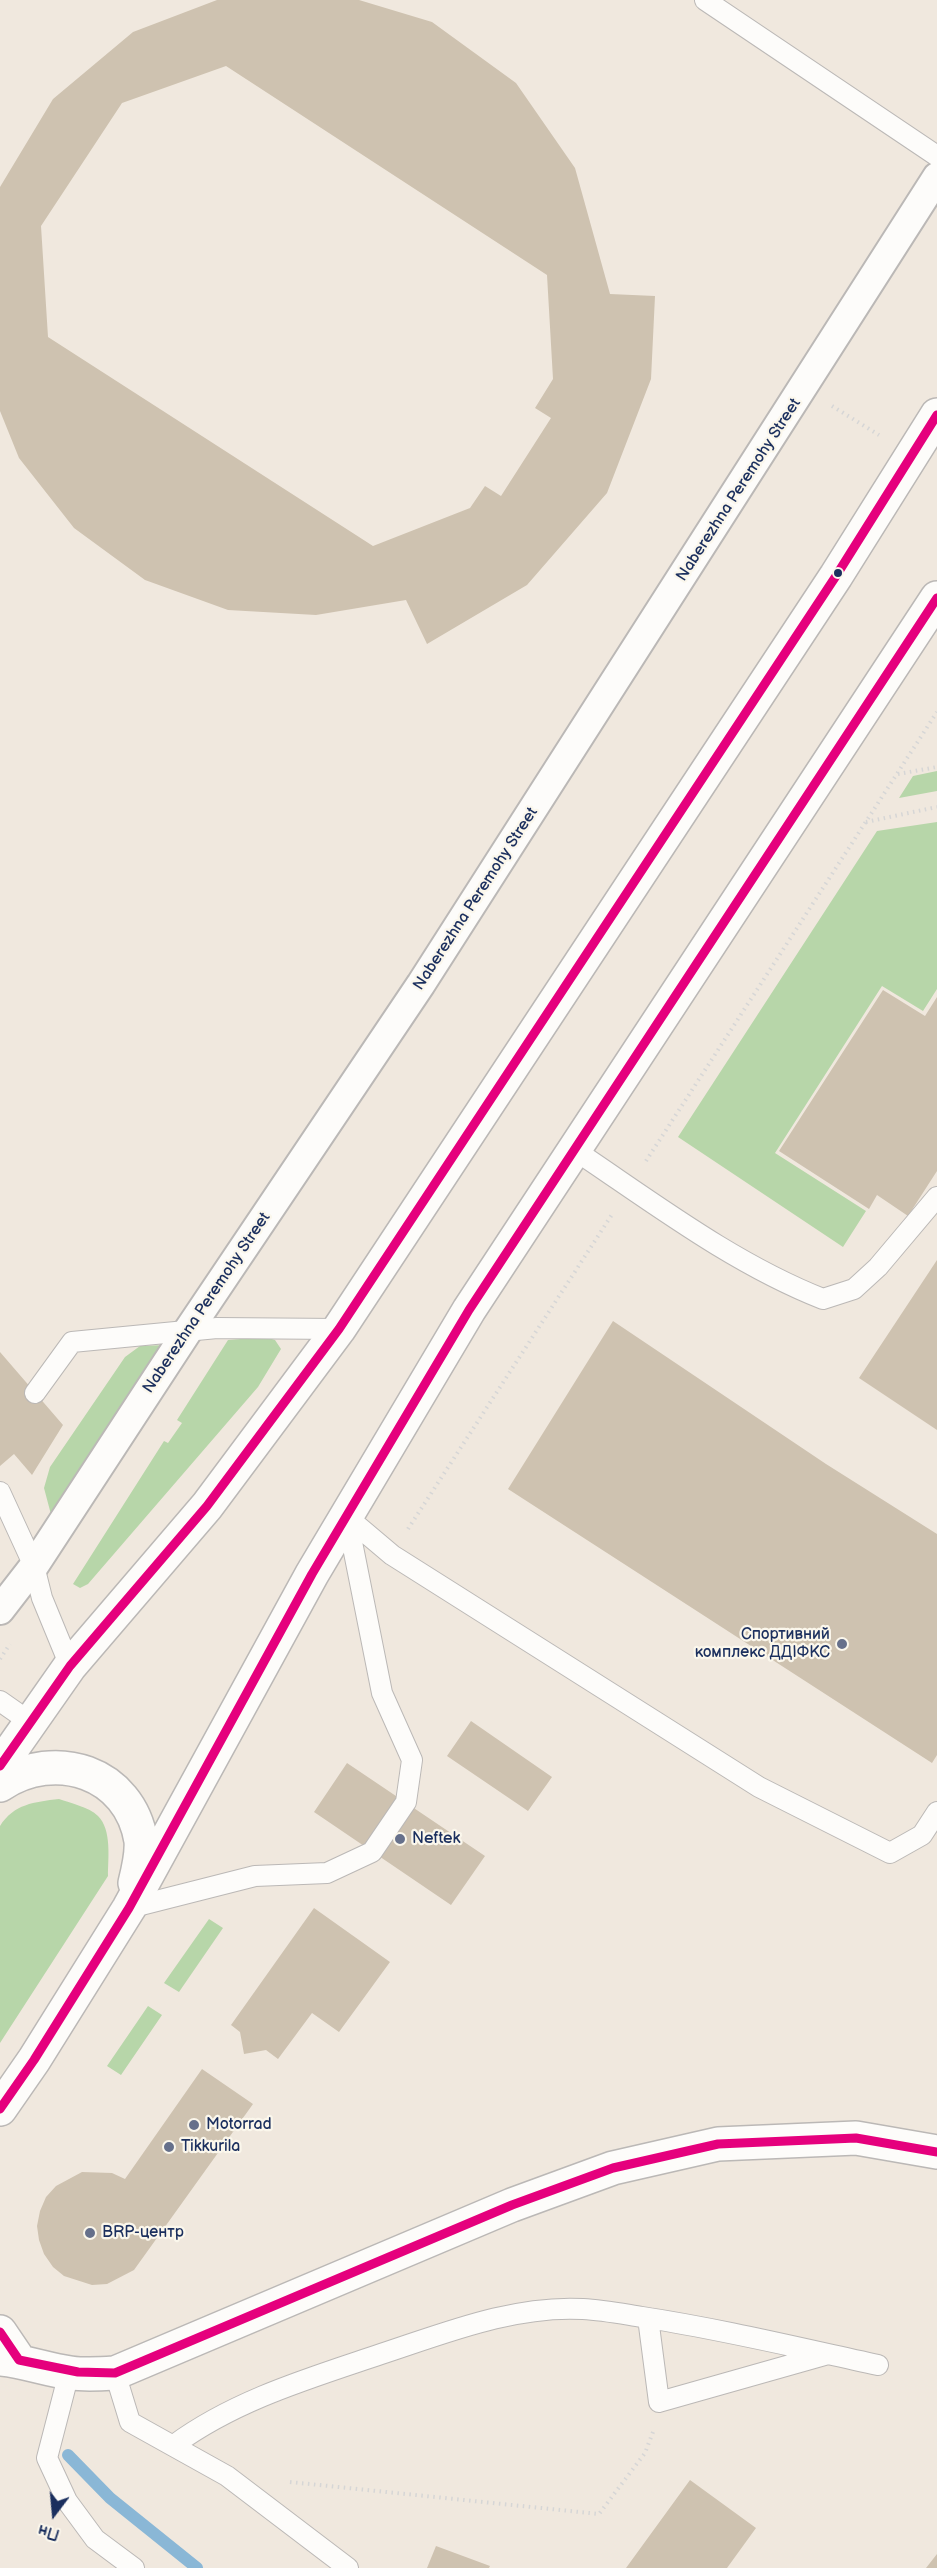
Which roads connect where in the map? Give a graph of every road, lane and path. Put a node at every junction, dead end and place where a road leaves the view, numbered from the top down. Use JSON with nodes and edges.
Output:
{"nodes":[{"id":1,"x":705,"y":0,"type":"edge"},
{"id":2,"x":937,"y":156,"type":"edge"},
{"id":3,"x":937,"y":177,"type":"edge"},
{"id":4,"x":803,"y":389,"type":"junction"},
{"id":5,"x":937,"y":415,"type":"edge"},
{"id":6,"x":880,"y":436,"type":"dead end"},
{"id":7,"x":937,"y":598,"type":"edge"},
{"id":8,"x":937,"y":712,"type":"edge"},
{"id":9,"x":937,"y":767,"type":"edge"},
{"id":10,"x":897,"y":774,"type":"junction"},
{"id":11,"x":937,"y":807,"type":"edge"},
{"id":12,"x":865,"y":822,"type":"junction"},
{"id":13,"x":576,"y":1151,"type":"junction"},
{"id":14,"x":630,"y":1187,"type":"junction"},
{"id":15,"x":937,"y":1197,"type":"edge"},
{"id":16,"x":339,"y":1329,"type":"junction"},
{"id":17,"x":187,"y":1332,"type":"junction"},
{"id":18,"x":35,"y":1393,"type":"dead end"},
{"id":19,"x":0,"y":1492,"type":"edge"},
{"id":20,"x":346,"y":1517,"type":"junction"},
{"id":21,"x":392,"y":1555,"type":"junction"},
{"id":22,"x":34,"y":1566,"type":"junction"},
{"id":23,"x":0,"y":1610,"type":"edge"},
{"id":24,"x":70,"y":1666,"type":"junction"},
{"id":25,"x":0,"y":1701,"type":"edge"},
{"id":26,"x":30,"y":1722,"type":"junction"},
{"id":27,"x":0,"y":1766,"type":"edge"},
{"id":28,"x":0,"y":1785,"type":"edge"},
{"id":29,"x":937,"y":1812,"type":"edge"},
{"id":30,"x":129,"y":1908,"type":"junction"},
{"id":31,"x":0,"y":2109,"type":"edge"},
{"id":32,"x":937,"y":2152,"type":"edge"},
{"id":33,"x":648,"y":2318,"type":"junction"},
{"id":34,"x":0,"y":2332,"type":"edge"},
{"id":35,"x":828,"y":2354,"type":"junction"},
{"id":36,"x":9,"y":2360,"type":"edge"},
{"id":37,"x":878,"y":2365,"type":"dead end"},
{"id":38,"x":69,"y":2373,"type":"junction"},
{"id":39,"x":115,"y":2373,"type":"junction"},
{"id":40,"x":659,"y":2402,"type":"junction"},
{"id":41,"x":174,"y":2445,"type":"junction"},
{"id":42,"x":285,"y":2482,"type":"dead end"},
{"id":43,"x":134,"y":2568,"type":"edge"},
{"id":44,"x":348,"y":2568,"type":"edge"}],
"edges":[{"from":1,"to":2,"type":"lane"},
{"from":3,"to":4,"type":"street","name":"Naberezhna Peremohy Street"},
{"from":4,"to":6,"type":"path"},
{"from":4,"to":17,"type":"street","name":"Naberezhna Peremohy Street"},
{"from":5,"to":16,"type":"main road"},
{"from":7,"to":13,"type":"main road"},
{"from":8,"to":10,"type":"path"},
{"from":9,"to":10,"type":"path"},
{"from":10,"to":12,"type":"path"},
{"from":11,"to":12,"type":"path"},
{"from":12,"to":14,"type":"path"},
{"from":13,"to":14,"type":"lane"},
{"from":13,"to":20,"type":"main road"},
{"from":14,"to":15,"type":"lane"},
{"from":14,"to":21,"type":"path"},
{"from":16,"to":17,"type":"lane"},
{"from":16,"to":24,"type":"main road"},
{"from":17,"to":18,"type":"lane"},
{"from":17,"to":22,"type":"street","name":"Naberezhna Peremohy Street"},
{"from":19,"to":22,"type":"lane"},
{"from":20,"to":21,"type":"lane"},
{"from":20,"to":30,"type":"main road"},
{"from":20,"to":30,"type":"lane"},
{"from":21,"to":29,"type":"lane"},
{"from":22,"to":23,"type":"street","name":"Naberezhna Peremohy Street"},
{"from":22,"to":24,"type":"lane"},
{"from":24,"to":26,"type":"main road"},
{"from":25,"to":26,"type":"lane"},
{"from":26,"to":27,"type":"main road"},
{"from":28,"to":30,"type":"main road"},
{"from":30,"to":31,"type":"main road"},
{"from":32,"to":39,"type":"main road"},
{"from":33,"to":35,"type":"lane"},
{"from":33,"to":40,"type":"lane"},
{"from":33,"to":41,"type":"lane"},
{"from":34,"to":36,"type":"main road"},
{"from":35,"to":37,"type":"lane"},
{"from":35,"to":40,"type":"lane"},
{"from":36,"to":38,"type":"main road"},
{"from":38,"to":39,"type":"main road"},
{"from":38,"to":43,"type":"lane"},
{"from":39,"to":41,"type":"lane"},
{"from":40,"to":42,"type":"path"},
{"from":41,"to":44,"type":"lane"}]}
